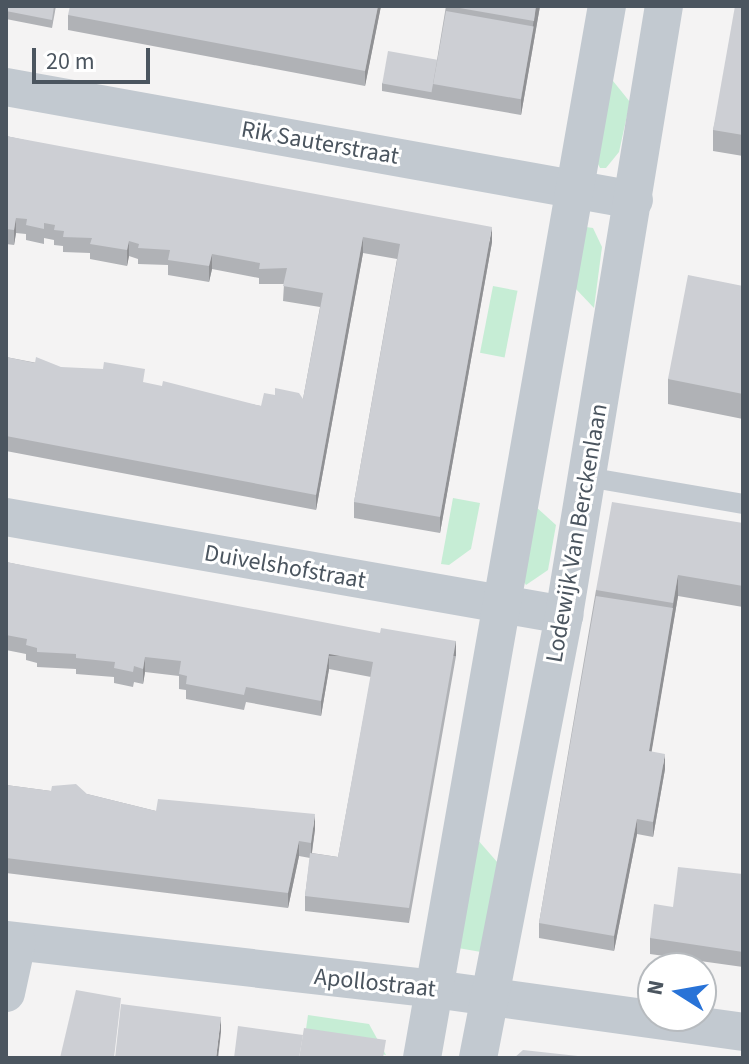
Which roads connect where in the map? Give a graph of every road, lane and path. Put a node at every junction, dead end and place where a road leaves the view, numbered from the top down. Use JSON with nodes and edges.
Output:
{"nodes":[{"id":1,"x":607,"y":6,"type":"edge"},
{"id":2,"x":664,"y":6,"type":"edge"},
{"id":3,"x":6,"y":87,"type":"edge"},
{"id":4,"x":578,"y":189,"type":"junction"},
{"id":5,"x":634,"y":200,"type":"junction"},
{"id":6,"x":587,"y":477,"type":"junction"},
{"id":7,"x":743,"y":504,"type":"edge"},
{"id":8,"x":6,"y":517,"type":"edge"},
{"id":9,"x":505,"y":605,"type":"junction"},
{"id":10,"x":564,"y":615,"type":"junction"},
{"id":11,"x":11,"y":941,"type":"edge"},
{"id":12,"x":434,"y":989,"type":"junction"},
{"id":13,"x":6,"y":993,"type":"edge"},
{"id":14,"x":489,"y":997,"type":"junction"},
{"id":15,"x":743,"y":1032,"type":"edge"},
{"id":16,"x":422,"y":1058,"type":"edge"},
{"id":17,"x":478,"y":1058,"type":"edge"}],
"edges":[{"from":1,"to":4,"type":"street"},
{"from":2,"to":5,"type":"street","name":"Lodewijk Van Berckenlaan"},
{"from":3,"to":4,"type":"street","name":"Rik Sauterstraat"},
{"from":4,"to":5,"type":"street","name":"Rik Sauterstraat"},
{"from":4,"to":9,"type":"street"},
{"from":5,"to":6,"type":"street","name":"Lodewijk Van Berckenlaan"},
{"from":6,"to":7,"type":"lane"},
{"from":6,"to":10,"type":"street","name":"Lodewijk Van Berckenlaan"},
{"from":8,"to":9,"type":"street","name":"Duivelshofstraat"},
{"from":9,"to":10,"type":"street","name":"Duivelshofstraat"},
{"from":9,"to":12,"type":"street"},
{"from":10,"to":14,"type":"street","name":"Lodewijk Van Berckenlaan"},
{"from":11,"to":12,"type":"street","name":"Apollostraat"},
{"from":11,"to":13,"type":"street"},
{"from":12,"to":14,"type":"street","name":"Apollostraat"},
{"from":12,"to":16,"type":"street"},
{"from":14,"to":15,"type":"street","name":"Apollostraat"},
{"from":14,"to":17,"type":"street","name":"Lodewijk Van Berckenlaan"}]}
